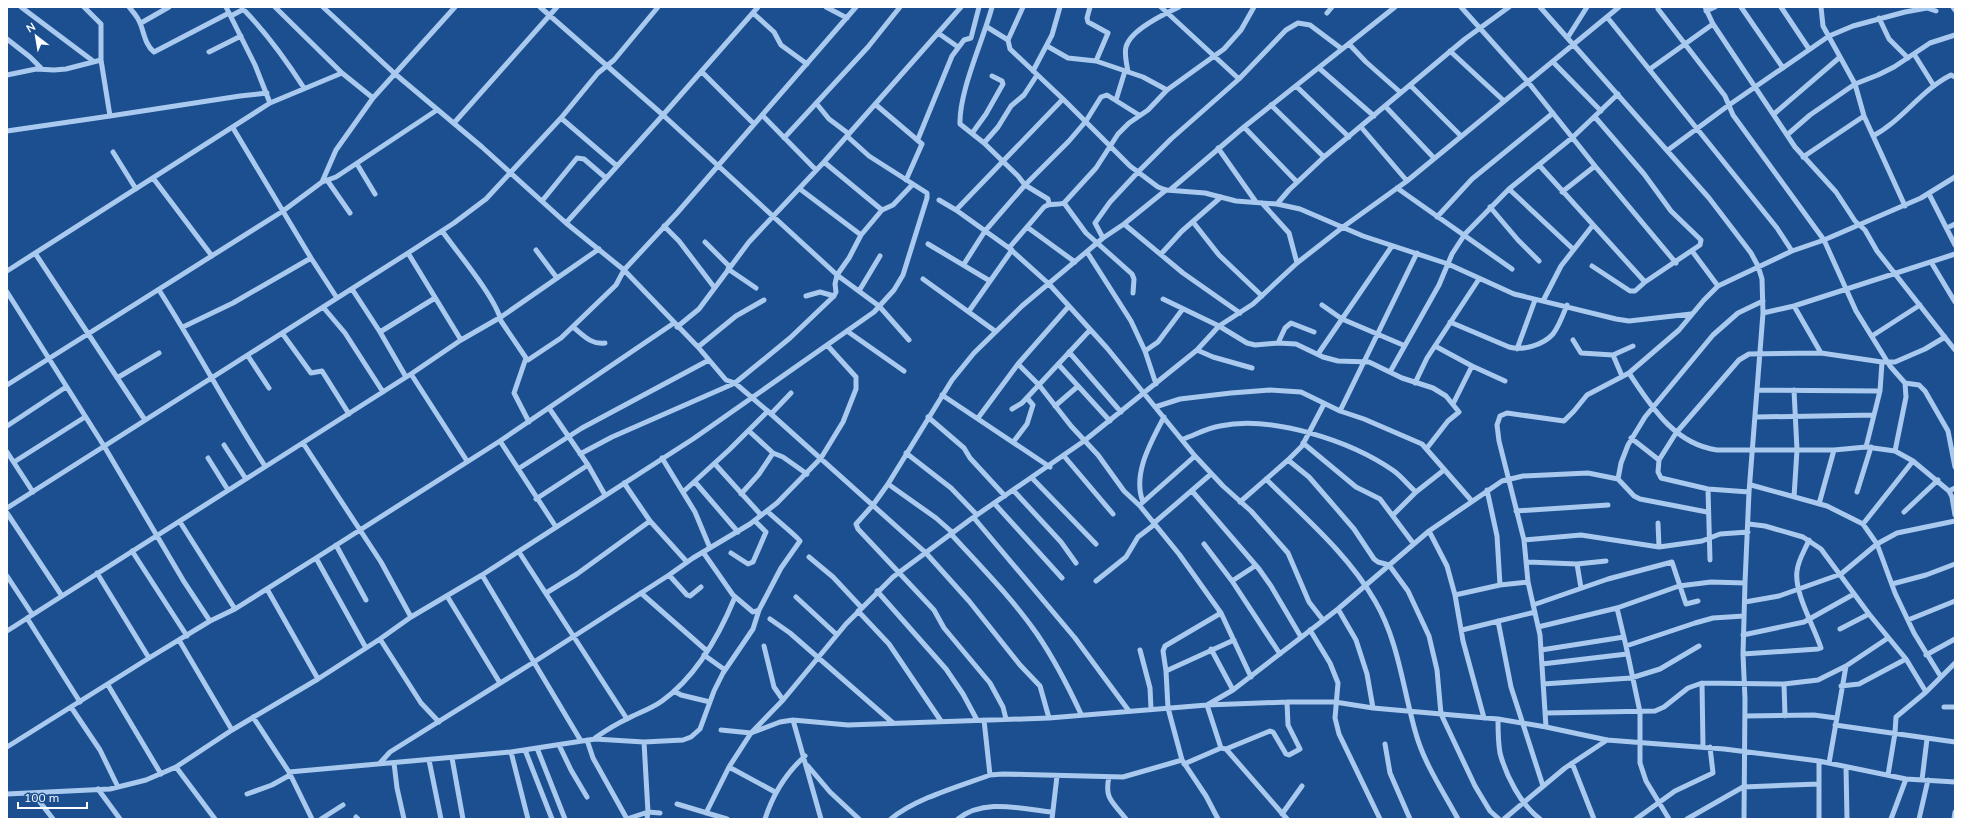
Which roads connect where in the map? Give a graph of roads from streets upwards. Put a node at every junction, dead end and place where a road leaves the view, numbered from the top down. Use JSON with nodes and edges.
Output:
{"nodes":[{"id":1,"x":21,"y":7,"type":"edge"},
{"id":2,"x":84,"y":7,"type":"edge"},
{"id":3,"x":129,"y":7,"type":"edge"},
{"id":4,"x":169,"y":7,"type":"edge"},
{"id":5,"x":226,"y":7,"type":"edge"},
{"id":6,"x":275,"y":7,"type":"edge"},
{"id":7,"x":323,"y":7,"type":"edge"},
{"id":8,"x":455,"y":7,"type":"edge"},
{"id":9,"x":540,"y":7,"type":"edge"},
{"id":10,"x":557,"y":7,"type":"edge"},
{"id":11,"x":658,"y":7,"type":"edge"},
{"id":12,"x":758,"y":7,"type":"edge"},
{"id":13,"x":826,"y":7,"type":"edge"},
{"id":14,"x":900,"y":7,"type":"edge"},
{"id":15,"x":961,"y":7,"type":"edge"},
{"id":16,"x":977,"y":7,"type":"edge"},
{"id":17,"x":992,"y":7,"type":"edge"},
{"id":18,"x":1023,"y":7,"type":"edge"},
{"id":19,"x":1060,"y":7,"type":"edge"},
{"id":20,"x":1090,"y":7,"type":"edge"},
{"id":21,"x":1161,"y":7,"type":"edge"},
{"id":22,"x":1179,"y":7,"type":"edge"},
{"id":23,"x":1254,"y":7,"type":"edge"},
{"id":24,"x":1332,"y":7,"type":"edge"},
{"id":25,"x":1395,"y":7,"type":"edge"},
{"id":26,"x":1461,"y":7,"type":"edge"},
{"id":27,"x":1508,"y":7,"type":"edge"},
{"id":28,"x":1540,"y":7,"type":"edge"},
{"id":29,"x":1587,"y":7,"type":"edge"},
{"id":30,"x":1619,"y":7,"type":"edge"},
{"id":31,"x":1715,"y":7,"type":"edge"},
{"id":32,"x":1741,"y":7,"type":"edge"},
{"id":33,"x":1781,"y":7,"type":"edge"},
{"id":34,"x":1821,"y":7,"type":"edge"},
{"id":35,"x":1953,"y":7,"type":"edge"},
{"id":36,"x":854,"y":8,"type":"edge"},
{"id":37,"x":1658,"y":9,"type":"dead end"},
{"id":38,"x":1706,"y":9,"type":"edge"},
{"id":39,"x":1955,"y":10,"type":"edge"},
{"id":40,"x":1936,"y":11,"type":"dead end"},
{"id":41,"x":1168,"y":12,"type":"junction"},
{"id":42,"x":753,"y":13,"type":"junction"},
{"id":43,"x":1327,"y":13,"type":"dead end"},
{"id":44,"x":230,"y":14,"type":"junction"},
{"id":45,"x":549,"y":15,"type":"junction"},
{"id":46,"x":1607,"y":17,"type":"junction"},
{"id":47,"x":847,"y":18,"type":"junction"},
{"id":48,"x":1879,"y":18,"type":"junction"},
{"id":49,"x":141,"y":23,"type":"junction"},
{"id":50,"x":1713,"y":24,"type":"junction"},
{"id":51,"x":987,"y":27,"type":"junction"},
{"id":52,"x":1481,"y":27,"type":"junction"},
{"id":53,"x":938,"y":33,"type":"junction"},
{"id":54,"x":1955,"y":35,"type":"edge"},
{"id":55,"x":241,"y":36,"type":"junction"},
{"id":56,"x":1829,"y":36,"type":"junction"},
{"id":57,"x":1568,"y":37,"type":"junction"},
{"id":58,"x":7,"y":40,"type":"edge"},
{"id":59,"x":1008,"y":40,"type":"junction"},
{"id":60,"x":1684,"y":43,"type":"junction"},
{"id":61,"x":1349,"y":44,"type":"junction"},
{"id":62,"x":1574,"y":45,"type":"junction"},
{"id":63,"x":1047,"y":46,"type":"junction"},
{"id":64,"x":958,"y":47,"type":"junction"},
{"id":65,"x":1342,"y":49,"type":"junction"},
{"id":66,"x":1809,"y":49,"type":"junction"},
{"id":67,"x":1450,"y":51,"type":"junction"},
{"id":68,"x":209,"y":52,"type":"dead end"},
{"id":69,"x":1914,"y":54,"type":"junction"},
{"id":70,"x":1216,"y":56,"type":"junction"},
{"id":71,"x":1840,"y":57,"type":"junction"},
{"id":72,"x":1908,"y":58,"type":"junction"},
{"id":73,"x":101,"y":60,"type":"junction"},
{"id":74,"x":93,"y":61,"type":"junction"},
{"id":75,"x":1096,"y":61,"type":"junction"},
{"id":76,"x":1553,"y":62,"type":"junction"},
{"id":77,"x":807,"y":64,"type":"junction"},
{"id":78,"x":606,"y":66,"type":"junction"},
{"id":79,"x":41,"y":68,"type":"junction"},
{"id":80,"x":1319,"y":68,"type":"junction"},
{"id":81,"x":1783,"y":68,"type":"junction"},
{"id":82,"x":1650,"y":69,"type":"junction"},
{"id":83,"x":1127,"y":71,"type":"junction"},
{"id":84,"x":702,"y":72,"type":"junction"},
{"id":85,"x":342,"y":73,"type":"junction"},
{"id":86,"x":394,"y":73,"type":"junction"},
{"id":87,"x":1035,"y":73,"type":"junction"},
{"id":88,"x":7,"y":75,"type":"edge"},
{"id":89,"x":992,"y":76,"type":"dead end"},
{"id":90,"x":1955,"y":77,"type":"edge"},
{"id":91,"x":1239,"y":79,"type":"junction"},
{"id":92,"x":1528,"y":82,"type":"junction"},
{"id":93,"x":1410,"y":84,"type":"junction"},
{"id":94,"x":1855,"y":84,"type":"junction"},
{"id":95,"x":1296,"y":86,"type":"junction"},
{"id":96,"x":1934,"y":86,"type":"junction"},
{"id":97,"x":1756,"y":87,"type":"junction"},
{"id":98,"x":304,"y":88,"type":"junction"},
{"id":99,"x":1167,"y":90,"type":"junction"},
{"id":100,"x":1400,"y":92,"type":"junction"},
{"id":101,"x":267,"y":93,"type":"junction"},
{"id":102,"x":1618,"y":94,"type":"junction"},
{"id":103,"x":373,"y":98,"type":"junction"},
{"id":104,"x":1063,"y":99,"type":"junction"},
{"id":105,"x":1116,"y":100,"type":"junction"},
{"id":106,"x":1504,"y":101,"type":"junction"},
{"id":107,"x":270,"y":102,"type":"junction"},
{"id":108,"x":816,"y":103,"type":"junction"},
{"id":109,"x":875,"y":104,"type":"junction"},
{"id":110,"x":1271,"y":105,"type":"junction"},
{"id":111,"x":1729,"y":105,"type":"junction"},
{"id":112,"x":1385,"y":106,"type":"junction"},
{"id":113,"x":437,"y":110,"type":"junction"},
{"id":114,"x":1601,"y":111,"type":"junction"},
{"id":115,"x":1553,"y":113,"type":"junction"},
{"id":116,"x":1774,"y":114,"type":"junction"},
{"id":117,"x":663,"y":115,"type":"junction"},
{"id":118,"x":762,"y":115,"type":"junction"},
{"id":119,"x":1140,"y":115,"type":"junction"},
{"id":120,"x":110,"y":116,"type":"junction"},
{"id":121,"x":1374,"y":116,"type":"junction"},
{"id":122,"x":1864,"y":116,"type":"junction"},
{"id":123,"x":1595,"y":117,"type":"junction"},
{"id":124,"x":561,"y":118,"type":"junction"},
{"id":125,"x":1086,"y":122,"type":"junction"},
{"id":126,"x":454,"y":123,"type":"junction"},
{"id":127,"x":754,"y":124,"type":"junction"},
{"id":128,"x":1244,"y":127,"type":"junction"},
{"id":129,"x":1361,"y":127,"type":"junction"},
{"id":130,"x":233,"y":128,"type":"junction"},
{"id":131,"x":1698,"y":129,"type":"junction"},
{"id":132,"x":7,"y":130,"type":"edge"},
{"id":133,"x":973,"y":132,"type":"junction"},
{"id":134,"x":848,"y":135,"type":"junction"},
{"id":135,"x":1787,"y":135,"type":"junction"},
{"id":136,"x":1461,"y":136,"type":"junction"},
{"id":137,"x":1873,"y":136,"type":"junction"},
{"id":138,"x":1349,"y":137,"type":"junction"},
{"id":139,"x":1573,"y":137,"type":"junction"},
{"id":140,"x":784,"y":138,"type":"junction"},
{"id":141,"x":918,"y":139,"type":"junction"},
{"id":142,"x":984,"y":142,"type":"junction"},
{"id":143,"x":1111,"y":147,"type":"junction"},
{"id":144,"x":1218,"y":148,"type":"junction"},
{"id":145,"x":1668,"y":150,"type":"junction"},
{"id":146,"x":113,"y":152,"type":"dead end"},
{"id":147,"x":1324,"y":157,"type":"junction"},
{"id":148,"x":1803,"y":157,"type":"junction"},
{"id":149,"x":1434,"y":158,"type":"junction"},
{"id":150,"x":1003,"y":161,"type":"junction"},
{"id":151,"x":824,"y":162,"type":"junction"},
{"id":152,"x":357,"y":164,"type":"junction"},
{"id":153,"x":1539,"y":165,"type":"junction"},
{"id":154,"x":617,"y":166,"type":"junction"},
{"id":155,"x":717,"y":166,"type":"junction"},
{"id":156,"x":1595,"y":166,"type":"junction"},
{"id":157,"x":816,"y":170,"type":"junction"},
{"id":158,"x":510,"y":172,"type":"junction"},
{"id":159,"x":1138,"y":172,"type":"junction"},
{"id":160,"x":1955,"y":177,"type":"edge"},
{"id":161,"x":153,"y":178,"type":"junction"},
{"id":162,"x":606,"y":178,"type":"junction"},
{"id":163,"x":906,"y":180,"type":"junction"},
{"id":164,"x":325,"y":181,"type":"junction"},
{"id":165,"x":1406,"y":181,"type":"junction"},
{"id":166,"x":1297,"y":182,"type":"junction"},
{"id":167,"x":913,"y":184,"type":"junction"},
{"id":168,"x":1025,"y":185,"type":"junction"},
{"id":169,"x":800,"y":188,"type":"junction"},
{"id":170,"x":1397,"y":188,"type":"junction"},
{"id":171,"x":136,"y":189,"type":"junction"},
{"id":172,"x":1509,"y":189,"type":"junction"},
{"id":173,"x":1168,"y":190,"type":"junction"},
{"id":174,"x":1562,"y":192,"type":"junction"},
{"id":175,"x":376,"y":194,"type":"dead end"},
{"id":176,"x":1929,"y":194,"type":"junction"},
{"id":177,"x":1220,"y":198,"type":"junction"},
{"id":178,"x":938,"y":200,"type":"dead end"},
{"id":179,"x":542,"y":201,"type":"junction"},
{"id":180,"x":1256,"y":202,"type":"junction"},
{"id":181,"x":1049,"y":203,"type":"junction"},
{"id":182,"x":1064,"y":203,"type":"junction"},
{"id":183,"x":1262,"y":203,"type":"junction"},
{"id":184,"x":1277,"y":204,"type":"junction"},
{"id":185,"x":1905,"y":206,"type":"junction"},
{"id":186,"x":1490,"y":207,"type":"junction"},
{"id":187,"x":882,"y":210,"type":"junction"},
{"id":188,"x":956,"y":210,"type":"junction"},
{"id":189,"x":283,"y":211,"type":"junction"},
{"id":190,"x":350,"y":214,"type":"dead end"},
{"id":191,"x":773,"y":217,"type":"junction"},
{"id":192,"x":1437,"y":217,"type":"junction"},
{"id":193,"x":1192,"y":222,"type":"junction"},
{"id":194,"x":566,"y":223,"type":"junction"},
{"id":195,"x":1124,"y":224,"type":"junction"},
{"id":196,"x":1955,"y":224,"type":"edge"},
{"id":197,"x":1593,"y":225,"type":"junction"},
{"id":198,"x":1859,"y":225,"type":"junction"},
{"id":199,"x":664,"y":226,"type":"junction"},
{"id":200,"x":1027,"y":227,"type":"junction"},
{"id":201,"x":1343,"y":227,"type":"junction"},
{"id":202,"x":1947,"y":228,"type":"junction"},
{"id":203,"x":442,"y":231,"type":"junction"},
{"id":204,"x":985,"y":231,"type":"junction"},
{"id":205,"x":1465,"y":234,"type":"junction"},
{"id":206,"x":861,"y":235,"type":"junction"},
{"id":207,"x":1103,"y":238,"type":"junction"},
{"id":208,"x":1824,"y":240,"type":"junction"},
{"id":209,"x":705,"y":242,"type":"dead end"},
{"id":210,"x":1097,"y":243,"type":"junction"},
{"id":211,"x":928,"y":244,"type":"dead end"},
{"id":212,"x":1955,"y":245,"type":"edge"},
{"id":213,"x":1392,"y":246,"type":"junction"},
{"id":214,"x":599,"y":249,"type":"junction"},
{"id":215,"x":1010,"y":249,"type":"junction"},
{"id":216,"x":1573,"y":249,"type":"junction"},
{"id":217,"x":536,"y":250,"type":"dead end"},
{"id":218,"x":1692,"y":251,"type":"junction"},
{"id":219,"x":1792,"y":251,"type":"junction"},
{"id":220,"x":1087,"y":252,"type":"junction"},
{"id":221,"x":35,"y":253,"type":"junction"},
{"id":222,"x":408,"y":253,"type":"junction"},
{"id":223,"x":1417,"y":253,"type":"junction"},
{"id":224,"x":1161,"y":254,"type":"junction"},
{"id":225,"x":1955,"y":254,"type":"edge"},
{"id":226,"x":212,"y":256,"type":"junction"},
{"id":227,"x":880,"y":256,"type":"dead end"},
{"id":228,"x":311,"y":258,"type":"junction"},
{"id":229,"x":1539,"y":261,"type":"dead end"},
{"id":230,"x":1075,"y":262,"type":"junction"},
{"id":231,"x":1931,"y":262,"type":"junction"},
{"id":232,"x":1297,"y":263,"type":"junction"},
{"id":233,"x":1676,"y":263,"type":"junction"},
{"id":234,"x":964,"y":264,"type":"junction"},
{"id":235,"x":1448,"y":264,"type":"junction"},
{"id":236,"x":1592,"y":266,"type":"dead end"},
{"id":237,"x":1758,"y":266,"type":"junction"},
{"id":238,"x":729,"y":268,"type":"junction"},
{"id":239,"x":1512,"y":269,"type":"dead end"},
{"id":240,"x":624,"y":270,"type":"junction"},
{"id":241,"x":7,"y":271,"type":"edge"},
{"id":242,"x":1894,"y":273,"type":"junction"},
{"id":243,"x":837,"y":275,"type":"junction"},
{"id":244,"x":558,"y":278,"type":"junction"},
{"id":245,"x":923,"y":279,"type":"dead end"},
{"id":246,"x":1479,"y":279,"type":"junction"},
{"id":247,"x":990,"y":281,"type":"junction"},
{"id":248,"x":1645,"y":282,"type":"junction"},
{"id":249,"x":1049,"y":284,"type":"junction"},
{"id":250,"x":1718,"y":286,"type":"junction"},
{"id":251,"x":714,"y":287,"type":"junction"},
{"id":252,"x":756,"y":288,"type":"dead end"},
{"id":253,"x":352,"y":289,"type":"junction"},
{"id":254,"x":1845,"y":289,"type":"junction"},
{"id":255,"x":160,"y":290,"type":"junction"},
{"id":256,"x":859,"y":291,"type":"junction"},
{"id":257,"x":7,"y":292,"type":"edge"},
{"id":258,"x":1133,"y":293,"type":"dead end"},
{"id":259,"x":806,"y":296,"type":"dead end"},
{"id":260,"x":834,"y":296,"type":"junction"},
{"id":261,"x":1262,"y":296,"type":"junction"},
{"id":262,"x":337,"y":298,"type":"junction"},
{"id":263,"x":435,"y":298,"type":"junction"},
{"id":264,"x":1163,"y":299,"type":"dead end"},
{"id":265,"x":764,"y":300,"type":"dead end"},
{"id":266,"x":1535,"y":300,"type":"junction"},
{"id":267,"x":1543,"y":301,"type":"junction"},
{"id":268,"x":1764,"y":301,"type":"junction"},
{"id":269,"x":1955,"y":302,"type":"edge"},
{"id":270,"x":1322,"y":305,"type":"dead end"},
{"id":271,"x":1567,"y":305,"type":"junction"},
{"id":272,"x":879,"y":306,"type":"junction"},
{"id":273,"x":1069,"y":306,"type":"junction"},
{"id":274,"x":1794,"y":306,"type":"junction"},
{"id":275,"x":1920,"y":306,"type":"junction"},
{"id":276,"x":323,"y":307,"type":"junction"},
{"id":277,"x":1182,"y":310,"type":"junction"},
{"id":278,"x":969,"y":311,"type":"junction"},
{"id":279,"x":1240,"y":313,"type":"junction"},
{"id":280,"x":1691,"y":314,"type":"junction"},
{"id":281,"x":1763,"y":314,"type":"junction"},
{"id":282,"x":500,"y":317,"type":"junction"},
{"id":283,"x":1342,"y":319,"type":"junction"},
{"id":284,"x":1450,"y":322,"type":"junction"},
{"id":285,"x":676,"y":325,"type":"junction"},
{"id":286,"x":1219,"y":326,"type":"junction"},
{"id":287,"x":183,"y":327,"type":"junction"},
{"id":288,"x":573,"y":327,"type":"junction"},
{"id":289,"x":1090,"y":330,"type":"junction"},
{"id":290,"x":847,"y":331,"type":"junction"},
{"id":291,"x":995,"y":331,"type":"junction"},
{"id":292,"x":380,"y":332,"type":"junction"},
{"id":293,"x":1314,"y":332,"type":"dead end"},
{"id":294,"x":282,"y":333,"type":"junction"},
{"id":295,"x":89,"y":335,"type":"junction"},
{"id":296,"x":1378,"y":336,"type":"junction"},
{"id":297,"x":1872,"y":336,"type":"junction"},
{"id":298,"x":1945,"y":337,"type":"junction"},
{"id":299,"x":461,"y":340,"type":"junction"},
{"id":300,"x":909,"y":340,"type":"dead end"},
{"id":301,"x":1573,"y":340,"type":"dead end"},
{"id":302,"x":605,"y":343,"type":"dead end"},
{"id":303,"x":1278,"y":343,"type":"junction"},
{"id":304,"x":827,"y":345,"type":"junction"},
{"id":305,"x":1403,"y":346,"type":"junction"},
{"id":306,"x":1435,"y":346,"type":"junction"},
{"id":307,"x":1633,"y":346,"type":"dead end"},
{"id":308,"x":698,"y":347,"type":"junction"},
{"id":309,"x":1517,"y":349,"type":"junction"},
{"id":310,"x":1197,"y":350,"type":"junction"},
{"id":311,"x":1955,"y":350,"type":"edge"},
{"id":312,"x":1145,"y":351,"type":"junction"},
{"id":313,"x":159,"y":352,"type":"dead end"},
{"id":314,"x":1069,"y":352,"type":"junction"},
{"id":315,"x":1822,"y":353,"type":"junction"},
{"id":316,"x":1318,"y":354,"type":"junction"},
{"id":317,"x":1760,"y":354,"type":"junction"},
{"id":318,"x":1613,"y":355,"type":"junction"},
{"id":319,"x":248,"y":356,"type":"junction"},
{"id":320,"x":526,"y":358,"type":"junction"},
{"id":321,"x":49,"y":359,"type":"junction"},
{"id":322,"x":709,"y":360,"type":"junction"},
{"id":323,"x":1364,"y":361,"type":"junction"},
{"id":324,"x":1885,"y":362,"type":"junction"},
{"id":325,"x":1018,"y":364,"type":"junction"},
{"id":326,"x":1058,"y":364,"type":"junction"},
{"id":327,"x":1472,"y":366,"type":"junction"},
{"id":328,"x":1252,"y":368,"type":"dead end"},
{"id":329,"x":904,"y":372,"type":"dead end"},
{"id":330,"x":1390,"y":372,"type":"junction"},
{"id":331,"x":1629,"y":373,"type":"junction"},
{"id":332,"x":408,"y":376,"type":"junction"},
{"id":333,"x":1622,"y":376,"type":"junction"},
{"id":334,"x":118,"y":378,"type":"junction"},
{"id":335,"x":211,"y":379,"type":"junction"},
{"id":336,"x":1505,"y":381,"type":"dead end"},
{"id":337,"x":735,"y":382,"type":"junction"},
{"id":338,"x":1905,"y":382,"type":"junction"},
{"id":339,"x":1416,"y":383,"type":"junction"},
{"id":340,"x":1156,"y":384,"type":"junction"},
{"id":341,"x":1039,"y":385,"type":"junction"},
{"id":342,"x":7,"y":386,"type":"edge"},
{"id":343,"x":66,"y":387,"type":"junction"},
{"id":344,"x":1077,"y":387,"type":"junction"},
{"id":345,"x":269,"y":388,"type":"dead end"},
{"id":346,"x":1759,"y":390,"type":"junction"},
{"id":347,"x":1794,"y":390,"type":"junction"},
{"id":348,"x":1880,"y":391,"type":"junction"},
{"id":349,"x":383,"y":392,"type":"junction"},
{"id":350,"x":791,"y":393,"type":"dead end"},
{"id":351,"x":1144,"y":394,"type":"junction"},
{"id":352,"x":942,"y":395,"type":"junction"},
{"id":353,"x":752,"y":396,"type":"junction"},
{"id":354,"x":1027,"y":398,"type":"junction"},
{"id":355,"x":1324,"y":404,"type":"junction"},
{"id":356,"x":1453,"y":404,"type":"junction"},
{"id":357,"x":1055,"y":406,"type":"junction"},
{"id":358,"x":1155,"y":407,"type":"junction"},
{"id":359,"x":549,"y":408,"type":"junction"},
{"id":360,"x":1012,"y":409,"type":"dead end"},
{"id":361,"x":1653,"y":409,"type":"junction"},
{"id":362,"x":1340,"y":411,"type":"junction"},
{"id":363,"x":770,"y":412,"type":"junction"},
{"id":364,"x":1121,"y":412,"type":"junction"},
{"id":365,"x":349,"y":414,"type":"junction"},
{"id":366,"x":1874,"y":415,"type":"junction"},
{"id":367,"x":85,"y":417,"type":"junction"},
{"id":368,"x":928,"y":417,"type":"junction"},
{"id":369,"x":1164,"y":417,"type":"junction"},
{"id":370,"x":1756,"y":417,"type":"junction"},
{"id":371,"x":1795,"y":417,"type":"junction"},
{"id":372,"x":978,"y":418,"type":"junction"},
{"id":373,"x":144,"y":420,"type":"junction"},
{"id":374,"x":1110,"y":421,"type":"junction"},
{"id":375,"x":529,"y":422,"type":"junction"},
{"id":376,"x":7,"y":426,"type":"edge"},
{"id":377,"x":749,"y":431,"type":"junction"},
{"id":378,"x":1309,"y":433,"type":"junction"},
{"id":379,"x":1676,"y":433,"type":"junction"},
{"id":380,"x":568,"y":436,"type":"junction"},
{"id":381,"x":1631,"y":438,"type":"junction"},
{"id":382,"x":1183,"y":439,"type":"junction"},
{"id":383,"x":500,"y":441,"type":"junction"},
{"id":384,"x":1084,"y":441,"type":"junction"},
{"id":385,"x":1014,"y":442,"type":"junction"},
{"id":386,"x":303,"y":443,"type":"junction"},
{"id":387,"x":1303,"y":443,"type":"junction"},
{"id":388,"x":224,"y":445,"type":"dead end"},
{"id":389,"x":104,"y":446,"type":"junction"},
{"id":390,"x":1869,"y":447,"type":"junction"},
{"id":391,"x":1427,"y":448,"type":"junction"},
{"id":392,"x":1754,"y":449,"type":"junction"},
{"id":393,"x":1797,"y":450,"type":"junction"},
{"id":394,"x":1834,"y":450,"type":"junction"},
{"id":395,"x":1895,"y":451,"type":"junction"},
{"id":396,"x":7,"y":452,"type":"edge"},
{"id":397,"x":773,"y":453,"type":"junction"},
{"id":398,"x":906,"y":453,"type":"junction"},
{"id":399,"x":580,"y":454,"type":"junction"},
{"id":400,"x":1064,"y":456,"type":"junction"},
{"id":401,"x":1195,"y":456,"type":"junction"},
{"id":402,"x":208,"y":458,"type":"dead end"},
{"id":403,"x":662,"y":458,"type":"junction"},
{"id":404,"x":821,"y":458,"type":"junction"},
{"id":405,"x":11,"y":460,"type":"edge"},
{"id":406,"x":1288,"y":460,"type":"junction"},
{"id":407,"x":1659,"y":460,"type":"junction"},
{"id":408,"x":467,"y":461,"type":"junction"},
{"id":409,"x":1913,"y":461,"type":"junction"},
{"id":410,"x":715,"y":464,"type":"junction"},
{"id":411,"x":588,"y":465,"type":"junction"},
{"id":412,"x":266,"y":466,"type":"junction"},
{"id":413,"x":1050,"y":467,"type":"junction"},
{"id":414,"x":1955,"y":467,"type":"edge"},
{"id":415,"x":518,"y":469,"type":"junction"},
{"id":416,"x":1444,"y":470,"type":"junction"},
{"id":417,"x":807,"y":474,"type":"junction"},
{"id":418,"x":1211,"y":474,"type":"junction"},
{"id":419,"x":1032,"y":478,"type":"junction"},
{"id":420,"x":1508,"y":478,"type":"junction"},
{"id":421,"x":246,"y":479,"type":"junction"},
{"id":422,"x":1266,"y":479,"type":"junction"},
{"id":423,"x":1618,"y":479,"type":"junction"},
{"id":424,"x":1938,"y":480,"type":"junction"},
{"id":425,"x":694,"y":482,"type":"junction"},
{"id":426,"x":624,"y":483,"type":"junction"},
{"id":427,"x":888,"y":484,"type":"junction"},
{"id":428,"x":1751,"y":485,"type":"junction"},
{"id":429,"x":1708,"y":488,"type":"junction"},
{"id":430,"x":1955,"y":488,"type":"edge"},
{"id":431,"x":228,"y":490,"type":"junction"},
{"id":432,"x":1013,"y":490,"type":"junction"},
{"id":433,"x":1487,"y":490,"type":"junction"},
{"id":434,"x":1192,"y":491,"type":"junction"},
{"id":435,"x":1949,"y":491,"type":"junction"},
{"id":436,"x":33,"y":492,"type":"junction"},
{"id":437,"x":683,"y":492,"type":"junction"},
{"id":438,"x":1416,"y":492,"type":"junction"},
{"id":439,"x":1750,"y":492,"type":"junction"},
{"id":440,"x":1857,"y":492,"type":"dead end"},
{"id":441,"x":741,"y":494,"type":"junction"},
{"id":442,"x":605,"y":495,"type":"junction"},
{"id":443,"x":1005,"y":496,"type":"junction"},
{"id":444,"x":1794,"y":497,"type":"junction"},
{"id":445,"x":536,"y":499,"type":"junction"},
{"id":446,"x":1471,"y":500,"type":"junction"},
{"id":447,"x":1240,"y":502,"type":"junction"},
{"id":448,"x":994,"y":503,"type":"junction"},
{"id":449,"x":1141,"y":504,"type":"junction"},
{"id":450,"x":1819,"y":504,"type":"junction"},
{"id":451,"x":873,"y":505,"type":"junction"},
{"id":452,"x":1608,"y":505,"type":"dead end"},
{"id":453,"x":7,"y":508,"type":"edge"},
{"id":454,"x":767,"y":511,"type":"junction"},
{"id":455,"x":1516,"y":511,"type":"junction"},
{"id":456,"x":1707,"y":512,"type":"junction"},
{"id":457,"x":1904,"y":512,"type":"dead end"},
{"id":458,"x":7,"y":513,"type":"edge"},
{"id":459,"x":1113,"y":514,"type":"dead end"},
{"id":460,"x":1393,"y":515,"type":"junction"},
{"id":461,"x":1955,"y":515,"type":"edge"},
{"id":462,"x":761,"y":516,"type":"junction"},
{"id":463,"x":976,"y":516,"type":"junction"},
{"id":464,"x":650,"y":521,"type":"junction"},
{"id":465,"x":755,"y":521,"type":"junction"},
{"id":466,"x":1955,"y":521,"type":"edge"},
{"id":467,"x":180,"y":522,"type":"junction"},
{"id":468,"x":1154,"y":524,"type":"junction"},
{"id":469,"x":1658,"y":524,"type":"dead end"},
{"id":470,"x":1749,"y":524,"type":"junction"},
{"id":471,"x":1863,"y":524,"type":"junction"},
{"id":472,"x":556,"y":527,"type":"junction"},
{"id":473,"x":360,"y":529,"type":"junction"},
{"id":474,"x":1429,"y":531,"type":"junction"},
{"id":475,"x":738,"y":532,"type":"junction"},
{"id":476,"x":1748,"y":532,"type":"junction"},
{"id":477,"x":952,"y":534,"type":"junction"},
{"id":478,"x":158,"y":535,"type":"junction"},
{"id":479,"x":1710,"y":536,"type":"junction"},
{"id":480,"x":1524,"y":540,"type":"junction"},
{"id":481,"x":1809,"y":540,"type":"junction"},
{"id":482,"x":1413,"y":543,"type":"junction"},
{"id":483,"x":1096,"y":544,"type":"dead end"},
{"id":484,"x":1204,"y":544,"type":"dead end"},
{"id":485,"x":1877,"y":544,"type":"junction"},
{"id":486,"x":336,"y":545,"type":"junction"},
{"id":487,"x":1659,"y":547,"type":"junction"},
{"id":488,"x":710,"y":548,"type":"junction"},
{"id":489,"x":132,"y":551,"type":"junction"},
{"id":490,"x":518,"y":552,"type":"junction"},
{"id":491,"x":703,"y":552,"type":"junction"},
{"id":492,"x":731,"y":553,"type":"dead end"},
{"id":493,"x":926,"y":553,"type":"junction"},
{"id":494,"x":809,"y":557,"type":"dead end"},
{"id":495,"x":316,"y":558,"type":"junction"},
{"id":496,"x":1710,"y":560,"type":"dead end"},
{"id":497,"x":687,"y":562,"type":"junction"},
{"id":498,"x":1528,"y":562,"type":"junction"},
{"id":499,"x":1606,"y":562,"type":"dead end"},
{"id":500,"x":1076,"y":563,"type":"dead end"},
{"id":501,"x":1577,"y":564,"type":"junction"},
{"id":502,"x":1955,"y":564,"type":"edge"},
{"id":503,"x":1389,"y":565,"type":"junction"},
{"id":504,"x":1255,"y":566,"type":"junction"},
{"id":505,"x":898,"y":572,"type":"junction"},
{"id":506,"x":97,"y":573,"type":"junction"},
{"id":507,"x":1841,"y":574,"type":"junction"},
{"id":508,"x":482,"y":575,"type":"junction"},
{"id":509,"x":669,"y":575,"type":"junction"},
{"id":510,"x":7,"y":576,"type":"edge"},
{"id":511,"x":1062,"y":578,"type":"dead end"},
{"id":512,"x":1232,"y":580,"type":"junction"},
{"id":513,"x":1096,"y":581,"type":"dead end"},
{"id":514,"x":1528,"y":582,"type":"junction"},
{"id":515,"x":1745,"y":583,"type":"junction"},
{"id":516,"x":1892,"y":584,"type":"junction"},
{"id":517,"x":1500,"y":585,"type":"junction"},
{"id":518,"x":1364,"y":586,"type":"junction"},
{"id":519,"x":1679,"y":586,"type":"junction"},
{"id":520,"x":701,"y":587,"type":"dead end"},
{"id":521,"x":1581,"y":588,"type":"junction"},
{"id":522,"x":267,"y":589,"type":"junction"},
{"id":523,"x":1798,"y":590,"type":"junction"},
{"id":524,"x":877,"y":591,"type":"junction"},
{"id":525,"x":546,"y":593,"type":"junction"},
{"id":526,"x":641,"y":593,"type":"junction"},
{"id":527,"x":1854,"y":594,"type":"junction"},
{"id":528,"x":1455,"y":595,"type":"junction"},
{"id":529,"x":62,"y":596,"type":"junction"},
{"id":530,"x":447,"y":596,"type":"junction"},
{"id":531,"x":735,"y":598,"type":"junction"},
{"id":532,"x":796,"y":598,"type":"dead end"},
{"id":533,"x":366,"y":600,"type":"dead end"},
{"id":534,"x":1698,"y":601,"type":"dead end"},
{"id":535,"x":1955,"y":601,"type":"edge"},
{"id":536,"x":1745,"y":602,"type":"junction"},
{"id":537,"x":1533,"y":605,"type":"junction"},
{"id":538,"x":1617,"y":608,"type":"junction"},
{"id":539,"x":234,"y":609,"type":"junction"},
{"id":540,"x":860,"y":609,"type":"junction"},
{"id":541,"x":1338,"y":609,"type":"junction"},
{"id":542,"x":759,"y":610,"type":"junction"},
{"id":543,"x":1535,"y":612,"type":"junction"},
{"id":544,"x":1221,"y":613,"type":"junction"},
{"id":545,"x":32,"y":614,"type":"junction"},
{"id":546,"x":1869,"y":614,"type":"junction"},
{"id":547,"x":1744,"y":616,"type":"junction"},
{"id":548,"x":411,"y":617,"type":"junction"},
{"id":549,"x":27,"y":618,"type":"junction"},
{"id":550,"x":770,"y":619,"type":"dead end"},
{"id":551,"x":1323,"y":620,"type":"junction"},
{"id":552,"x":1811,"y":620,"type":"junction"},
{"id":553,"x":1908,"y":620,"type":"junction"},
{"id":554,"x":1498,"y":621,"type":"junction"},
{"id":555,"x":210,"y":622,"type":"junction"},
{"id":556,"x":1538,"y":627,"type":"junction"},
{"id":557,"x":1840,"y":629,"type":"dead end"},
{"id":558,"x":1310,"y":630,"type":"junction"},
{"id":559,"x":1462,"y":630,"type":"junction"},
{"id":560,"x":7,"y":631,"type":"edge"},
{"id":561,"x":836,"y":634,"type":"junction"},
{"id":562,"x":1743,"y":635,"type":"junction"},
{"id":563,"x":187,"y":636,"type":"junction"},
{"id":564,"x":573,"y":636,"type":"junction"},
{"id":565,"x":1301,"y":637,"type":"junction"},
{"id":566,"x":1624,"y":637,"type":"junction"},
{"id":567,"x":1888,"y":638,"type":"junction"},
{"id":568,"x":380,"y":639,"type":"junction"},
{"id":569,"x":1955,"y":639,"type":"edge"},
{"id":570,"x":179,"y":640,"type":"junction"},
{"id":571,"x":1234,"y":640,"type":"junction"},
{"id":572,"x":764,"y":646,"type":"dead end"},
{"id":573,"x":1626,"y":646,"type":"junction"},
{"id":574,"x":1699,"y":646,"type":"dead end"},
{"id":575,"x":366,"y":648,"type":"junction"},
{"id":576,"x":1212,"y":649,"type":"junction"},
{"id":577,"x":1140,"y":650,"type":"dead end"},
{"id":578,"x":1541,"y":650,"type":"junction"},
{"id":579,"x":706,"y":653,"type":"junction"},
{"id":580,"x":1280,"y":654,"type":"junction"},
{"id":581,"x":1627,"y":654,"type":"junction"},
{"id":582,"x":1743,"y":654,"type":"junction"},
{"id":583,"x":1926,"y":655,"type":"junction"},
{"id":584,"x":818,"y":657,"type":"junction"},
{"id":585,"x":149,"y":658,"type":"junction"},
{"id":586,"x":1906,"y":659,"type":"junction"},
{"id":587,"x":534,"y":662,"type":"junction"},
{"id":588,"x":1542,"y":664,"type":"junction"},
{"id":589,"x":1955,"y":664,"type":"edge"},
{"id":590,"x":1846,"y":666,"type":"junction"},
{"id":591,"x":725,"y":670,"type":"junction"},
{"id":592,"x":1166,"y":671,"type":"junction"},
{"id":593,"x":1251,"y":677,"type":"junction"},
{"id":594,"x":1941,"y":677,"type":"junction"},
{"id":595,"x":1631,"y":678,"type":"junction"},
{"id":596,"x":318,"y":679,"type":"junction"},
{"id":597,"x":500,"y":683,"type":"junction"},
{"id":598,"x":1702,"y":683,"type":"junction"},
{"id":599,"x":1744,"y":683,"type":"junction"},
{"id":600,"x":1543,"y":684,"type":"junction"},
{"id":601,"x":1784,"y":684,"type":"junction"},
{"id":602,"x":108,"y":685,"type":"junction"},
{"id":603,"x":1841,"y":686,"type":"junction"},
{"id":604,"x":1234,"y":690,"type":"junction"},
{"id":605,"x":674,"y":691,"type":"junction"},
{"id":606,"x":1926,"y":692,"type":"junction"},
{"id":607,"x":783,"y":700,"type":"junction"},
{"id":608,"x":80,"y":702,"type":"junction"},
{"id":609,"x":710,"y":702,"type":"junction"},
{"id":610,"x":1287,"y":702,"type":"junction"},
{"id":611,"x":1336,"y":702,"type":"junction"},
{"id":612,"x":1207,"y":705,"type":"junction"},
{"id":613,"x":71,"y":707,"type":"junction"},
{"id":614,"x":1944,"y":707,"type":"dead end"},
{"id":615,"x":1955,"y":707,"type":"edge"},
{"id":616,"x":1168,"y":708,"type":"junction"},
{"id":617,"x":1373,"y":708,"type":"junction"},
{"id":618,"x":1151,"y":709,"type":"junction"},
{"id":619,"x":1129,"y":711,"type":"junction"},
{"id":620,"x":1410,"y":711,"type":"junction"},
{"id":621,"x":1640,"y":712,"type":"junction"},
{"id":622,"x":1546,"y":713,"type":"junction"},
{"id":623,"x":1081,"y":714,"type":"junction"},
{"id":624,"x":1442,"y":714,"type":"junction"},
{"id":625,"x":1745,"y":716,"type":"junction"},
{"id":626,"x":1785,"y":716,"type":"junction"},
{"id":627,"x":253,"y":717,"type":"junction"},
{"id":628,"x":1049,"y":718,"type":"junction"},
{"id":629,"x":1484,"y":718,"type":"junction"},
{"id":630,"x":1836,"y":718,"type":"junction"},
{"id":631,"x":627,"y":719,"type":"junction"},
{"id":632,"x":1006,"y":719,"type":"junction"},
{"id":633,"x":793,"y":720,"type":"junction"},
{"id":634,"x":977,"y":720,"type":"junction"},
{"id":635,"x":984,"y":720,"type":"junction"},
{"id":636,"x":1498,"y":720,"type":"junction"},
{"id":637,"x":941,"y":721,"type":"junction"},
{"id":638,"x":439,"y":722,"type":"junction"},
{"id":639,"x":893,"y":723,"type":"junction"},
{"id":640,"x":1522,"y":723,"type":"junction"},
{"id":641,"x":1835,"y":725,"type":"junction"},
{"id":642,"x":1546,"y":727,"type":"junction"},
{"id":643,"x":232,"y":730,"type":"junction"},
{"id":644,"x":720,"y":730,"type":"dead end"},
{"id":645,"x":750,"y":733,"type":"junction"},
{"id":646,"x":1896,"y":733,"type":"junction"},
{"id":647,"x":595,"y":739,"type":"junction"},
{"id":648,"x":1927,"y":739,"type":"junction"},
{"id":649,"x":587,"y":740,"type":"junction"},
{"id":650,"x":1607,"y":740,"type":"junction"},
{"id":651,"x":581,"y":741,"type":"junction"},
{"id":652,"x":644,"y":742,"type":"junction"},
{"id":653,"x":1955,"y":742,"type":"edge"},
{"id":654,"x":1386,"y":744,"type":"dead end"},
{"id":655,"x":1641,"y":744,"type":"junction"},
{"id":656,"x":559,"y":745,"type":"junction"},
{"id":657,"x":7,"y":747,"type":"edge"},
{"id":658,"x":1703,"y":747,"type":"junction"},
{"id":659,"x":537,"y":748,"type":"junction"},
{"id":660,"x":1223,"y":748,"type":"junction"},
{"id":661,"x":1710,"y":748,"type":"junction"},
{"id":662,"x":525,"y":750,"type":"junction"},
{"id":663,"x":1744,"y":751,"type":"junction"},
{"id":664,"x":511,"y":752,"type":"junction"},
{"id":665,"x":805,"y":756,"type":"junction"},
{"id":666,"x":452,"y":758,"type":"junction"},
{"id":667,"x":428,"y":760,"type":"junction"},
{"id":668,"x":1818,"y":761,"type":"junction"},
{"id":669,"x":380,"y":762,"type":"junction"},
{"id":670,"x":1183,"y":762,"type":"junction"},
{"id":671,"x":394,"y":763,"type":"junction"},
{"id":672,"x":806,"y":763,"type":"junction"},
{"id":673,"x":1572,"y":763,"type":"junction"},
{"id":674,"x":1829,"y":763,"type":"junction"},
{"id":675,"x":176,"y":766,"type":"junction"},
{"id":676,"x":1846,"y":766,"type":"junction"},
{"id":677,"x":729,"y":767,"type":"junction"},
{"id":678,"x":161,"y":774,"type":"junction"},
{"id":679,"x":290,"y":774,"type":"junction"},
{"id":680,"x":1888,"y":775,"type":"junction"},
{"id":681,"x":990,"y":776,"type":"junction"},
{"id":682,"x":1057,"y":776,"type":"junction"},
{"id":683,"x":1109,"y":776,"type":"junction"},
{"id":684,"x":1906,"y":779,"type":"junction"},
{"id":685,"x":1922,"y":780,"type":"junction"},
{"id":686,"x":1928,"y":780,"type":"junction"},
{"id":687,"x":1955,"y":782,"type":"edge"},
{"id":688,"x":1819,"y":784,"type":"junction"},
{"id":689,"x":1302,"y":786,"type":"dead end"},
{"id":690,"x":1543,"y":786,"type":"junction"},
{"id":691,"x":118,"y":787,"type":"junction"},
{"id":692,"x":1744,"y":788,"type":"junction"},
{"id":693,"x":98,"y":789,"type":"junction"},
{"id":694,"x":775,"y":792,"type":"junction"},
{"id":695,"x":33,"y":793,"type":"junction"},
{"id":696,"x":7,"y":794,"type":"edge"},
{"id":697,"x":248,"y":794,"type":"dead end"},
{"id":698,"x":587,"y":797,"type":"dead end"},
{"id":699,"x":1658,"y":801,"type":"junction"},
{"id":700,"x":1524,"y":803,"type":"junction"},
{"id":701,"x":676,"y":804,"type":"dead end"},
{"id":702,"x":343,"y":805,"type":"dead end"},
{"id":703,"x":648,"y":812,"type":"junction"},
{"id":704,"x":1052,"y":812,"type":"junction"},
{"id":705,"x":1955,"y":812,"type":"edge"},
{"id":706,"x":660,"y":813,"type":"dead end"},
{"id":707,"x":706,"y":813,"type":"junction"},
{"id":708,"x":1282,"y":814,"type":"junction"},
{"id":709,"x":53,"y":819,"type":"edge"},
{"id":710,"x":120,"y":819,"type":"edge"},
{"id":711,"x":215,"y":819,"type":"edge"},
{"id":712,"x":312,"y":819,"type":"edge"},
{"id":713,"x":321,"y":819,"type":"edge"},
{"id":714,"x":404,"y":819,"type":"edge"},
{"id":715,"x":441,"y":819,"type":"edge"},
{"id":716,"x":463,"y":819,"type":"edge"},
{"id":717,"x":528,"y":819,"type":"edge"},
{"id":718,"x":552,"y":819,"type":"edge"},
{"id":719,"x":565,"y":819,"type":"edge"},
{"id":720,"x":627,"y":819,"type":"edge"},
{"id":721,"x":647,"y":819,"type":"edge"},
{"id":722,"x":727,"y":819,"type":"edge"},
{"id":723,"x":765,"y":819,"type":"edge"},
{"id":724,"x":822,"y":819,"type":"edge"},
{"id":725,"x":859,"y":819,"type":"edge"},
{"id":726,"x":891,"y":819,"type":"edge"},
{"id":727,"x":958,"y":819,"type":"edge"},
{"id":728,"x":1052,"y":819,"type":"edge"},
{"id":729,"x":1126,"y":819,"type":"edge"},
{"id":730,"x":1218,"y":819,"type":"edge"},
{"id":731,"x":1287,"y":819,"type":"edge"},
{"id":732,"x":1380,"y":819,"type":"edge"},
{"id":733,"x":1410,"y":819,"type":"edge"},
{"id":734,"x":1458,"y":819,"type":"edge"},
{"id":735,"x":1499,"y":819,"type":"edge"},
{"id":736,"x":1504,"y":819,"type":"edge"},
{"id":737,"x":1540,"y":819,"type":"edge"},
{"id":738,"x":1594,"y":819,"type":"edge"},
{"id":739,"x":1636,"y":819,"type":"edge"},
{"id":740,"x":1669,"y":819,"type":"edge"},
{"id":741,"x":1687,"y":819,"type":"edge"},
{"id":742,"x":1744,"y":819,"type":"edge"},
{"id":743,"x":1819,"y":819,"type":"edge"},
{"id":744,"x":1847,"y":819,"type":"edge"},
{"id":745,"x":1891,"y":819,"type":"edge"},
{"id":746,"x":1920,"y":819,"type":"edge"},
{"id":747,"x":1954,"y":819,"type":"edge"}],
"edges":[{"from":1,"to":74,"type":"street"},
{"from":2,"to":73,"type":"street"},
{"from":3,"to":49,"type":"street"},
{"from":4,"to":49,"type":"street"},
{"from":5,"to":44,"type":"street"},
{"from":6,"to":85,"type":"street"},
{"from":7,"to":86,"type":"street"},
{"from":8,"to":86,"type":"street"},
{"from":9,"to":45,"type":"street"},
{"from":10,"to":45,"type":"street"},
{"from":11,"to":78,"type":"street"},
{"from":12,"to":42,"type":"street"},
{"from":13,"to":47,"type":"street"},
{"from":14,"to":108,"type":"street"},
{"from":15,"to":53,"type":"street"},
{"from":16,"to":64,"type":"street"},
{"from":17,"to":51,"type":"street"},
{"from":18,"to":59,"type":"street"},
{"from":19,"to":63,"type":"street"},
{"from":20,"to":75,"type":"street"},
{"from":21,"to":41,"type":"street"},
{"from":22,"to":41,"type":"street"},
{"from":23,"to":70,"type":"street"},
{"from":24,"to":43,"type":"street"},
{"from":25,"to":61,"type":"street"},
{"from":26,"to":52,"type":"street"},
{"from":27,"to":52,"type":"street"},
{"from":28,"to":57,"type":"street"},
{"from":29,"to":57,"type":"street"},
{"from":30,"to":46,"type":"street"},
{"from":31,"to":38,"type":"street"},
{"from":32,"to":81,"type":"street"},
{"from":33,"to":66,"type":"street"},
{"from":34,"to":56,"type":"street"},
{"from":35,"to":39,"type":"street"},
{"from":36,"to":47,"type":"street"},
{"from":37,"to":60,"type":"street"},
{"from":38,"to":50,"type":"street"},
{"from":40,"to":48,"type":"street"},
{"from":41,"to":70,"type":"street"},
{"from":41,"to":83,"type":"street"},
{"from":42,"to":77,"type":"street"},
{"from":42,"to":84,"type":"street"},
{"from":44,"to":49,"type":"street"},
{"from":44,"to":55,"type":"street"},
{"from":44,"to":98,"type":"street"},
{"from":45,"to":78,"type":"street"},
{"from":45,"to":126,"type":"street"},
{"from":46,"to":62,"type":"street"},
{"from":46,"to":82,"type":"street"},
{"from":47,"to":77,"type":"street"},
{"from":48,"to":56,"type":"street"},
{"from":48,"to":72,"type":"street"},
{"from":50,"to":60,"type":"street"},
{"from":50,"to":97,"type":"street"},
{"from":51,"to":59,"type":"street"},
{"from":51,"to":133,"type":"street"},
{"from":52,"to":67,"type":"street"},
{"from":52,"to":92,"type":"street"},
{"from":53,"to":64,"type":"street"},
{"from":53,"to":109,"type":"street"},
{"from":54,"to":69,"type":"street"},
{"from":55,"to":68,"type":"street"},
{"from":55,"to":101,"type":"street"},
{"from":56,"to":66,"type":"street"},
{"from":56,"to":71,"type":"street"},
{"from":57,"to":62,"type":"street"},
{"from":58,"to":79,"type":"street"},
{"from":59,"to":87,"type":"street"},
{"from":60,"to":82,"type":"street"},
{"from":60,"to":111,"type":"street"},
{"from":61,"to":65,"type":"street"},
{"from":61,"to":100,"type":"street"},
{"from":62,"to":76,"type":"street"},
{"from":62,"to":102,"type":"street"},
{"from":63,"to":75,"type":"street"},
{"from":63,"to":87,"type":"street"},
{"from":64,"to":141,"type":"street"},
{"from":65,"to":80,"type":"street"},
{"from":65,"to":91,"type":"street"},
{"from":66,"to":81,"type":"street"},
{"from":67,"to":93,"type":"street"},
{"from":67,"to":106,"type":"street"},
{"from":69,"to":72,"type":"street"},
{"from":69,"to":96,"type":"street"},
{"from":70,"to":91,"type":"street"},
{"from":70,"to":99,"type":"street"},
{"from":71,"to":94,"type":"street"},
{"from":71,"to":116,"type":"street"},
{"from":72,"to":94,"type":"street"},
{"from":73,"to":74,"type":"street"},
{"from":73,"to":120,"type":"street"},
{"from":74,"to":79,"type":"street"},
{"from":75,"to":83,"type":"street"},
{"from":76,"to":92,"type":"street"},
{"from":76,"to":114,"type":"street"},
{"from":77,"to":118,"type":"street"},
{"from":78,"to":117,"type":"street"},
{"from":78,"to":124,"type":"street"},
{"from":79,"to":88,"type":"street"},
{"from":80,"to":95,"type":"street"},
{"from":80,"to":121,"type":"street"},
{"from":81,"to":97,"type":"street"},
{"from":82,"to":131,"type":"street"},
{"from":83,"to":99,"type":"street"},
{"from":83,"to":105,"type":"street"},
{"from":84,"to":117,"type":"street"},
{"from":84,"to":127,"type":"street"},
{"from":85,"to":98,"type":"street"},
{"from":85,"to":103,"type":"street"},
{"from":86,"to":103,"type":"street"},
{"from":86,"to":113,"type":"street"},
{"from":87,"to":104,"type":"street"},
{"from":87,"to":142,"type":"street"},
{"from":89,"to":133,"type":"street"},
{"from":90,"to":96,"type":"street"},
{"from":91,"to":159,"type":"street"},
{"from":92,"to":106,"type":"street"},
{"from":92,"to":115,"type":"street"},
{"from":93,"to":100,"type":"street"},
{"from":93,"to":136,"type":"street"},
{"from":94,"to":122,"type":"street"},
{"from":94,"to":135,"type":"street"},
{"from":95,"to":110,"type":"street"},
{"from":95,"to":138,"type":"street"},
{"from":96,"to":137,"type":"street"},
{"from":97,"to":111,"type":"street"},
{"from":97,"to":116,"type":"street"},
{"from":98,"to":107,"type":"street"},
{"from":99,"to":119,"type":"street"},
{"from":100,"to":112,"type":"street"},
{"from":101,"to":107,"type":"street"},
{"from":101,"to":120,"type":"street"},
{"from":102,"to":114,"type":"street"},
{"from":102,"to":145,"type":"street"},
{"from":103,"to":164,"type":"street"},
{"from":104,"to":125,"type":"street"},
{"from":104,"to":150,"type":"street"},
{"from":105,"to":119,"type":"street"},
{"from":105,"to":125,"type":"street"},
{"from":106,"to":136,"type":"street"},
{"from":107,"to":130,"type":"street"},
{"from":108,"to":134,"type":"street"},
{"from":108,"to":140,"type":"street"},
{"from":109,"to":134,"type":"street"},
{"from":109,"to":141,"type":"street"},
{"from":110,"to":128,"type":"street"},
{"from":110,"to":147,"type":"street"},
{"from":111,"to":131,"type":"street"},
{"from":111,"to":208,"type":"street"},
{"from":112,"to":121,"type":"street"},
{"from":112,"to":149,"type":"street"},
{"from":113,"to":126,"type":"street"},
{"from":113,"to":152,"type":"street"},
{"from":114,"to":123,"type":"street"},
{"from":115,"to":139,"type":"street"},
{"from":115,"to":192,"type":"street"},
{"from":116,"to":135,"type":"street"},
{"from":117,"to":154,"type":"street"},
{"from":117,"to":155,"type":"street"},
{"from":118,"to":127,"type":"street"},
{"from":118,"to":140,"type":"street"},
{"from":119,"to":143,"type":"street"},
{"from":120,"to":132,"type":"street"},
{"from":121,"to":129,"type":"street"},
{"from":122,"to":137,"type":"street"},
{"from":122,"to":148,"type":"street"},
{"from":123,"to":139,"type":"street"},
{"from":123,"to":218,"type":"street"},
{"from":124,"to":154,"type":"street"},
{"from":124,"to":158,"type":"street"},
{"from":125,"to":143,"type":"street"},
{"from":125,"to":168,"type":"street"},
{"from":126,"to":158,"type":"street"},
{"from":127,"to":155,"type":"street"},
{"from":128,"to":144,"type":"street"},
{"from":128,"to":166,"type":"street"},
{"from":129,"to":138,"type":"street"},
{"from":129,"to":165,"type":"street"},
{"from":130,"to":161,"type":"street"},
{"from":130,"to":189,"type":"street"},
{"from":131,"to":145,"type":"street"},
{"from":131,"to":219,"type":"street"},
{"from":133,"to":142,"type":"street"},
{"from":134,"to":151,"type":"street"},
{"from":134,"to":163,"type":"street"},
{"from":135,"to":148,"type":"street"},
{"from":136,"to":149,"type":"street"},
{"from":137,"to":185,"type":"street"},
{"from":138,"to":147,"type":"street"},
{"from":139,"to":153,"type":"street"},
{"from":139,"to":156,"type":"street"},
{"from":140,"to":157,"type":"street"},
{"from":141,"to":163,"type":"street"},
{"from":142,"to":150,"type":"street"},
{"from":143,"to":159,"type":"street"},
{"from":143,"to":182,"type":"street"},
{"from":144,"to":173,"type":"street"},
{"from":144,"to":180,"type":"street"},
{"from":145,"to":237,"type":"street"},
{"from":146,"to":171,"type":"street"},
{"from":147,"to":166,"type":"street"},
{"from":148,"to":198,"type":"street"},
{"from":149,"to":165,"type":"street"},
{"from":150,"to":168,"type":"street"},
{"from":150,"to":188,"type":"street"},
{"from":151,"to":157,"type":"street"},
{"from":151,"to":187,"type":"street"},
{"from":152,"to":164,"type":"street"},
{"from":152,"to":175,"type":"street"},
{"from":153,"to":172,"type":"street"},
{"from":153,"to":174,"type":"street"},
{"from":154,"to":162,"type":"street"},
{"from":155,"to":191,"type":"street"},
{"from":155,"to":199,"type":"street"},
{"from":156,"to":174,"type":"street"},
{"from":156,"to":233,"type":"street"},
{"from":157,"to":169,"type":"street"},
{"from":158,"to":179,"type":"street"},
{"from":158,"to":203,"type":"street"},
{"from":159,"to":173,"type":"street"},
{"from":159,"to":207,"type":"street"},
{"from":160,"to":176,"type":"street"},
{"from":161,"to":171,"type":"street"},
{"from":161,"to":226,"type":"street"},
{"from":162,"to":179,"type":"street"},
{"from":162,"to":194,"type":"street"},
{"from":163,"to":167,"type":"street"},
{"from":164,"to":189,"type":"street"},
{"from":164,"to":190,"type":"street"},
{"from":165,"to":170,"type":"street"},
{"from":166,"to":184,"type":"street"},
{"from":167,"to":187,"type":"street"},
{"from":167,"to":272,"type":"street"},
{"from":168,"to":181,"type":"street"},
{"from":168,"to":204,"type":"street"},
{"from":169,"to":191,"type":"street"},
{"from":169,"to":206,"type":"street"},
{"from":170,"to":192,"type":"street"},
{"from":170,"to":201,"type":"street"},
{"from":171,"to":221,"type":"street"},
{"from":172,"to":186,"type":"street"},
{"from":172,"to":216,"type":"street"},
{"from":173,"to":177,"type":"street"},
{"from":173,"to":195,"type":"street"},
{"from":174,"to":197,"type":"street"},
{"from":176,"to":185,"type":"street"},
{"from":176,"to":202,"type":"street"},
{"from":177,"to":180,"type":"street"},
{"from":177,"to":193,"type":"street"},
{"from":178,"to":188,"type":"street"},
{"from":179,"to":194,"type":"street"},
{"from":180,"to":183,"type":"street"},
{"from":181,"to":182,"type":"street"},
{"from":181,"to":200,"type":"street"},
{"from":182,"to":210,"type":"street"},
{"from":183,"to":184,"type":"street"},
{"from":183,"to":232,"type":"street"},
{"from":184,"to":201,"type":"street"},
{"from":185,"to":198,"type":"street"},
{"from":186,"to":205,"type":"street"},
{"from":186,"to":229,"type":"street"},
{"from":187,"to":206,"type":"street"},
{"from":188,"to":204,"type":"street"},
{"from":189,"to":226,"type":"street"},
{"from":189,"to":228,"type":"street"},
{"from":191,"to":238,"type":"street"},
{"from":191,"to":243,"type":"street"},
{"from":192,"to":205,"type":"street"},
{"from":193,"to":224,"type":"street"},
{"from":193,"to":261,"type":"street"},
{"from":194,"to":214,"type":"street"},
{"from":195,"to":207,"type":"street"},
{"from":195,"to":224,"type":"street"},
{"from":196,"to":202,"type":"street"},
{"from":197,"to":216,"type":"street"},
{"from":197,"to":248,"type":"street"},
{"from":198,"to":208,"type":"street"},
{"from":198,"to":242,"type":"street"},
{"from":199,"to":240,"type":"street"},
{"from":199,"to":251,"type":"street"},
{"from":200,"to":215,"type":"street"},
{"from":200,"to":230,"type":"street"},
{"from":201,"to":213,"type":"street"},
{"from":201,"to":232,"type":"street"},
{"from":202,"to":212,"type":"street"},
{"from":203,"to":222,"type":"street"},
{"from":203,"to":282,"type":"street"},
{"from":204,"to":215,"type":"street"},
{"from":204,"to":234,"type":"street"},
{"from":205,"to":235,"type":"street"},
{"from":205,"to":239,"type":"street"},
{"from":206,"to":243,"type":"street"},
{"from":207,"to":210,"type":"street"},
{"from":208,"to":219,"type":"street"},
{"from":208,"to":254,"type":"street"},
{"from":209,"to":238,"type":"street"},
{"from":210,"to":220,"type":"street"},
{"from":210,"to":258,"type":"street"},
{"from":211,"to":234,"type":"street"},
{"from":213,"to":223,"type":"street"},
{"from":213,"to":283,"type":"street"},
{"from":214,"to":240,"type":"street"},
{"from":214,"to":244,"type":"street"},
{"from":215,"to":247,"type":"street"},
{"from":215,"to":249,"type":"street"},
{"from":216,"to":267,"type":"street"},
{"from":217,"to":244,"type":"street"},
{"from":218,"to":233,"type":"street"},
{"from":218,"to":250,"type":"street"},
{"from":219,"to":237,"type":"street"},
{"from":220,"to":230,"type":"street"},
{"from":220,"to":312,"type":"street"},
{"from":221,"to":241,"type":"street"},
{"from":221,"to":295,"type":"street"},
{"from":222,"to":253,"type":"street"},
{"from":222,"to":263,"type":"street"},
{"from":223,"to":235,"type":"street"},
{"from":223,"to":296,"type":"street"},
{"from":224,"to":279,"type":"street"},
{"from":225,"to":231,"type":"street"},
{"from":226,"to":255,"type":"street"},
{"from":227,"to":256,"type":"street"},
{"from":228,"to":262,"type":"street"},
{"from":228,"to":287,"type":"street"},
{"from":230,"to":249,"type":"street"},
{"from":231,"to":242,"type":"street"},
{"from":231,"to":269,"type":"street"},
{"from":232,"to":261,"type":"street"},
{"from":233,"to":248,"type":"street"},
{"from":234,"to":247,"type":"street"},
{"from":235,"to":246,"type":"street"},
{"from":235,"to":305,"type":"street"},
{"from":236,"to":248,"type":"street"},
{"from":237,"to":250,"type":"street"},
{"from":237,"to":268,"type":"street"},
{"from":238,"to":251,"type":"street"},
{"from":238,"to":252,"type":"street"},
{"from":240,"to":285,"type":"street"},
{"from":240,"to":288,"type":"street"},
{"from":242,"to":254,"type":"street"},
{"from":242,"to":275,"type":"street"},
{"from":243,"to":256,"type":"street"},
{"from":243,"to":260,"type":"street"},
{"from":244,"to":282,"type":"street"},
{"from":245,"to":278,"type":"street"},
{"from":246,"to":266,"type":"street"},
{"from":246,"to":284,"type":"street"},
{"from":247,"to":278,"type":"street"},
{"from":249,"to":273,"type":"street"},
{"from":249,"to":291,"type":"street"},
{"from":250,"to":280,"type":"street"},
{"from":251,"to":285,"type":"street"},
{"from":253,"to":262,"type":"street"},
{"from":253,"to":292,"type":"street"},
{"from":254,"to":274,"type":"street"},
{"from":254,"to":297,"type":"street"},
{"from":255,"to":287,"type":"street"},
{"from":255,"to":295,"type":"street"},
{"from":256,"to":272,"type":"street"},
{"from":257,"to":321,"type":"street"},
{"from":259,"to":260,"type":"street"},
{"from":260,"to":337,"type":"street"},
{"from":261,"to":279,"type":"street"},
{"from":262,"to":276,"type":"street"},
{"from":263,"to":292,"type":"street"},
{"from":263,"to":299,"type":"street"},
{"from":264,"to":277,"type":"street"},
{"from":265,"to":308,"type":"street"},
{"from":266,"to":267,"type":"street"},
{"from":266,"to":309,"type":"street"},
{"from":267,"to":271,"type":"street"},
{"from":268,"to":281,"type":"street"},
{"from":268,"to":361,"type":"street"},
{"from":270,"to":283,"type":"street"},
{"from":271,"to":280,"type":"street"},
{"from":271,"to":309,"type":"street"},
{"from":272,"to":290,"type":"street"},
{"from":272,"to":300,"type":"street"},
{"from":273,"to":289,"type":"street"},
{"from":273,"to":325,"type":"street"},
{"from":274,"to":281,"type":"street"},
{"from":274,"to":315,"type":"street"},
{"from":275,"to":297,"type":"street"},
{"from":275,"to":298,"type":"street"},
{"from":276,"to":294,"type":"street"},
{"from":276,"to":349,"type":"street"},
{"from":277,"to":286,"type":"street"},
{"from":277,"to":312,"type":"street"},
{"from":278,"to":291,"type":"street"},
{"from":279,"to":286,"type":"street"},
{"from":280,"to":331,"type":"street"},
{"from":281,"to":317,"type":"street"},
{"from":282,"to":299,"type":"street"},
{"from":282,"to":320,"type":"street"},
{"from":283,"to":296,"type":"street"},
{"from":283,"to":316,"type":"street"},
{"from":284,"to":306,"type":"street"},
{"from":284,"to":309,"type":"street"},
{"from":285,"to":308,"type":"street"},
{"from":285,"to":359,"type":"street"},
{"from":286,"to":303,"type":"street"},
{"from":286,"to":310,"type":"street"},
{"from":287,"to":335,"type":"street"},
{"from":288,"to":302,"type":"street"},
{"from":288,"to":320,"type":"street"},
{"from":289,"to":314,"type":"street"},
{"from":289,"to":351,"type":"street"},
{"from":290,"to":304,"type":"street"},
{"from":290,"to":329,"type":"street"},
{"from":291,"to":352,"type":"street"},
{"from":292,"to":332,"type":"street"},
{"from":293,"to":303,"type":"street"},
{"from":294,"to":319,"type":"street"},
{"from":294,"to":365,"type":"street"},
{"from":295,"to":321,"type":"street"},
{"from":295,"to":334,"type":"street"},
{"from":296,"to":305,"type":"street"},
{"from":296,"to":323,"type":"street"},
{"from":297,"to":324,"type":"street"},
{"from":298,"to":311,"type":"street"},
{"from":298,"to":324,"type":"street"},
{"from":299,"to":332,"type":"street"},
{"from":301,"to":318,"type":"street"},
{"from":303,"to":316,"type":"street"},
{"from":304,"to":353,"type":"street"},
{"from":304,"to":404,"type":"street"},
{"from":305,"to":330,"type":"street"},
{"from":306,"to":327,"type":"street"},
{"from":306,"to":339,"type":"street"},
{"from":307,"to":318,"type":"street"},
{"from":308,"to":322,"type":"street"},
{"from":310,"to":328,"type":"street"},
{"from":310,"to":340,"type":"street"},
{"from":312,"to":340,"type":"street"},
{"from":313,"to":334,"type":"street"},
{"from":314,"to":326,"type":"street"},
{"from":314,"to":364,"type":"street"},
{"from":315,"to":317,"type":"street"},
{"from":315,"to":324,"type":"street"},
{"from":316,"to":323,"type":"street"},
{"from":317,"to":346,"type":"street"},
{"from":317,"to":379,"type":"street"},
{"from":318,"to":333,"type":"street"},
{"from":319,"to":335,"type":"street"},
{"from":319,"to":345,"type":"street"},
{"from":320,"to":375,"type":"street"},
{"from":321,"to":342,"type":"street"},
{"from":321,"to":343,"type":"street"},
{"from":322,"to":337,"type":"street"},
{"from":322,"to":380,"type":"street"},
{"from":323,"to":330,"type":"street"},
{"from":323,"to":362,"type":"street"},
{"from":324,"to":338,"type":"street"},
{"from":324,"to":348,"type":"street"},
{"from":325,"to":341,"type":"street"},
{"from":325,"to":372,"type":"street"},
{"from":326,"to":341,"type":"street"},
{"from":326,"to":344,"type":"street"},
{"from":327,"to":336,"type":"street"},
{"from":327,"to":356,"type":"street"},
{"from":330,"to":339,"type":"street"},
{"from":331,"to":333,"type":"street"},
{"from":331,"to":361,"type":"street"},
{"from":332,"to":349,"type":"street"},
{"from":332,"to":408,"type":"street"},
{"from":333,"to":420,"type":"street"},
{"from":334,"to":373,"type":"street"},
{"from":335,"to":373,"type":"street"},
{"from":335,"to":412,"type":"street"},
{"from":337,"to":353,"type":"street"},
{"from":337,"to":399,"type":"street"},
{"from":338,"to":395,"type":"street"},
{"from":338,"to":414,"type":"street"},
{"from":339,"to":356,"type":"street"},
{"from":340,"to":351,"type":"street"},
{"from":341,"to":354,"type":"street"},
{"from":341,"to":357,"type":"street"},
{"from":343,"to":367,"type":"street"},
{"from":343,"to":376,"type":"street"},
{"from":344,"to":357,"type":"street"},
{"from":344,"to":374,"type":"street"},
{"from":346,"to":347,"type":"street"},
{"from":346,"to":370,"type":"street"},
{"from":347,"to":348,"type":"street"},
{"from":347,"to":371,"type":"street"},
{"from":348,"to":366,"type":"street"},
{"from":349,"to":365,"type":"street"},
{"from":350,"to":363,"type":"street"},
{"from":351,"to":358,"type":"street"},
{"from":351,"to":364,"type":"street"},
{"from":352,"to":368,"type":"street"},
{"from":352,"to":372,"type":"street"},
{"from":353,"to":363,"type":"street"},
{"from":353,"to":403,"type":"street"},
{"from":354,"to":360,"type":"street"},
{"from":354,"to":385,"type":"street"},
{"from":355,"to":358,"type":"street"},
{"from":355,"to":362,"type":"street"},
{"from":355,"to":378,"type":"street"},
{"from":356,"to":391,"type":"street"},
{"from":357,"to":384,"type":"street"},
{"from":358,"to":369,"type":"street"},
{"from":359,"to":375,"type":"street"},
{"from":359,"to":380,"type":"street"},
{"from":361,"to":379,"type":"street"},
{"from":361,"to":381,"type":"street"},
{"from":362,"to":391,"type":"street"},
{"from":363,"to":377,"type":"street"},
{"from":363,"to":404,"type":"street"},
{"from":364,"to":374,"type":"street"},
{"from":365,"to":386,"type":"street"},
{"from":366,"to":371,"type":"street"},
{"from":366,"to":390,"type":"street"},
{"from":367,"to":389,"type":"street"},
{"from":367,"to":405,"type":"street"},
{"from":368,"to":398,"type":"street"},
{"from":368,"to":443,"type":"street"},
{"from":369,"to":382,"type":"street"},
{"from":369,"to":449,"type":"street"},
{"from":370,"to":371,"type":"street"},
{"from":370,"to":392,"type":"street"},
{"from":371,"to":393,"type":"street"},
{"from":372,"to":385,"type":"street"},
{"from":373,"to":389,"type":"street"},
{"from":374,"to":384,"type":"street"},
{"from":375,"to":383,"type":"street"},
{"from":377,"to":397,"type":"street"},
{"from":377,"to":410,"type":"street"},
{"from":378,"to":382,"type":"street"},
{"from":378,"to":387,"type":"street"},
{"from":378,"to":438,"type":"street"},
{"from":379,"to":392,"type":"street"},
{"from":379,"to":407,"type":"street"},
{"from":380,"to":399,"type":"street"},
{"from":380,"to":415,"type":"street"},
{"from":381,"to":407,"type":"street"},
{"from":381,"to":423,"type":"street"},
{"from":382,"to":401,"type":"street"},
{"from":383,"to":408,"type":"street"},
{"from":383,"to":415,"type":"street"},
{"from":384,"to":400,"type":"street"},
{"from":384,"to":449,"type":"street"},
{"from":385,"to":413,"type":"street"},
{"from":386,"to":412,"type":"street"},
{"from":386,"to":473,"type":"street"},
{"from":387,"to":406,"type":"street"},
{"from":387,"to":460,"type":"street"},
{"from":388,"to":421,"type":"street"},
{"from":389,"to":436,"type":"street"},
{"from":389,"to":478,"type":"street"},
{"from":390,"to":394,"type":"street"},
{"from":390,"to":395,"type":"street"},
{"from":390,"to":440,"type":"street"},
{"from":391,"to":416,"type":"street"},
{"from":392,"to":393,"type":"street"},
{"from":392,"to":428,"type":"street"},
{"from":393,"to":394,"type":"street"},
{"from":393,"to":444,"type":"street"},
{"from":394,"to":450,"type":"street"},
{"from":395,"to":409,"type":"street"},
{"from":396,"to":405,"type":"street"},
{"from":397,"to":417,"type":"street"},
{"from":397,"to":441,"type":"street"},
{"from":398,"to":427,"type":"street"},
{"from":398,"to":463,"type":"street"},
{"from":399,"to":411,"type":"street"},
{"from":400,"to":413,"type":"street"},
{"from":400,"to":459,"type":"street"},
{"from":401,"to":418,"type":"street"},
{"from":401,"to":449,"type":"street"},
{"from":402,"to":431,"type":"street"},
{"from":403,"to":426,"type":"street"},
{"from":403,"to":437,"type":"street"},
{"from":404,"to":417,"type":"street"},
{"from":404,"to":451,"type":"street"},
{"from":405,"to":436,"type":"street"},
{"from":406,"to":422,"type":"street"},
{"from":406,"to":503,"type":"street"},
{"from":407,"to":429,"type":"street"},
{"from":408,"to":473,"type":"street"},
{"from":409,"to":424,"type":"street"},
{"from":409,"to":471,"type":"street"},
{"from":410,"to":425,"type":"street"},
{"from":410,"to":441,"type":"street"},
{"from":411,"to":442,"type":"street"},
{"from":411,"to":445,"type":"street"},
{"from":412,"to":421,"type":"street"},
{"from":413,"to":419,"type":"street"},
{"from":415,"to":445,"type":"street"},
{"from":416,"to":438,"type":"street"},
{"from":416,"to":446,"type":"street"},
{"from":417,"to":454,"type":"street"},
{"from":418,"to":434,"type":"street"},
{"from":418,"to":447,"type":"street"},
{"from":419,"to":432,"type":"street"},
{"from":419,"to":483,"type":"street"},
{"from":420,"to":423,"type":"street"},
{"from":420,"to":433,"type":"street"},
{"from":420,"to":455,"type":"street"},
{"from":421,"to":431,"type":"street"},
{"from":422,"to":447,"type":"street"},
{"from":422,"to":518,"type":"street"},
{"from":423,"to":456,"type":"street"},
{"from":424,"to":435,"type":"street"},
{"from":424,"to":457,"type":"street"},
{"from":425,"to":437,"type":"street"},
{"from":425,"to":475,"type":"street"},
{"from":426,"to":442,"type":"street"},
{"from":426,"to":464,"type":"street"},
{"from":427,"to":451,"type":"street"},
{"from":427,"to":477,"type":"street"},
{"from":428,"to":439,"type":"street"},
{"from":428,"to":444,"type":"street"},
{"from":429,"to":439,"type":"street"},
{"from":429,"to":456,"type":"street"},
{"from":430,"to":435,"type":"street"},
{"from":431,"to":467,"type":"street"},
{"from":432,"to":443,"type":"street"},
{"from":432,"to":500,"type":"street"},
{"from":433,"to":446,"type":"street"},
{"from":433,"to":517,"type":"street"},
{"from":434,"to":468,"type":"street"},
{"from":434,"to":504,"type":"street"},
{"from":435,"to":461,"type":"street"},
{"from":436,"to":453,"type":"street"},
{"from":437,"to":488,"type":"street"},
{"from":438,"to":460,"type":"street"},
{"from":439,"to":470,"type":"street"},
{"from":441,"to":462,"type":"street"},
{"from":442,"to":472,"type":"street"},
{"from":443,"to":448,"type":"street"},
{"from":444,"to":450,"type":"street"},
{"from":445,"to":472,"type":"street"},
{"from":446,"to":474,"type":"street"},
{"from":447,"to":551,"type":"street"},
{"from":448,"to":463,"type":"street"},
{"from":448,"to":511,"type":"street"},
{"from":449,"to":468,"type":"street"},
{"from":450,"to":471,"type":"street"},
{"from":451,"to":493,"type":"street"},
{"from":451,"to":505,"type":"street"},
{"from":452,"to":455,"type":"street"},
{"from":454,"to":462,"type":"street"},
{"from":454,"to":542,"type":"street"},
{"from":455,"to":480,"type":"street"},
{"from":456,"to":479,"type":"street"},
{"from":458,"to":529,"type":"street"},
{"from":460,"to":482,"type":"street"},
{"from":462,"to":465,"type":"street"},
{"from":463,"to":477,"type":"street"},
{"from":463,"to":619,"type":"street"},
{"from":464,"to":497,"type":"street"},
{"from":464,"to":525,"type":"street"},
{"from":465,"to":475,"type":"street"},
{"from":465,"to":492,"type":"street"},
{"from":466,"to":485,"type":"street"},
{"from":467,"to":478,"type":"street"},
{"from":467,"to":539,"type":"street"},
{"from":468,"to":513,"type":"street"},
{"from":468,"to":544,"type":"street"},
{"from":469,"to":487,"type":"street"},
{"from":470,"to":476,"type":"street"},
{"from":470,"to":481,"type":"street"},
{"from":471,"to":485,"type":"street"},
{"from":472,"to":490,"type":"street"},
{"from":473,"to":486,"type":"street"},
{"from":473,"to":548,"type":"street"},
{"from":474,"to":482,"type":"street"},
{"from":474,"to":528,"type":"street"},
{"from":475,"to":488,"type":"street"},
{"from":476,"to":479,"type":"street"},
{"from":476,"to":515,"type":"street"},
{"from":477,"to":493,"type":"street"},
{"from":477,"to":623,"type":"street"},
{"from":478,"to":489,"type":"street"},
{"from":478,"to":555,"type":"street"},
{"from":479,"to":487,"type":"street"},
{"from":479,"to":496,"type":"street"},
{"from":480,"to":487,"type":"street"},
{"from":480,"to":498,"type":"street"},
{"from":481,"to":507,"type":"street"},
{"from":481,"to":523,"type":"street"},
{"from":482,"to":503,"type":"street"},
{"from":484,"to":512,"type":"street"},
{"from":485,"to":507,"type":"street"},
{"from":485,"to":516,"type":"street"},
{"from":486,"to":495,"type":"street"},
{"from":486,"to":533,"type":"street"},
{"from":488,"to":491,"type":"street"},
{"from":489,"to":506,"type":"street"},
{"from":489,"to":563,"type":"street"},
{"from":490,"to":508,"type":"street"},
{"from":490,"to":525,"type":"street"},
{"from":491,"to":497,"type":"street"},
{"from":491,"to":531,"type":"street"},
{"from":493,"to":505,"type":"street"},
{"from":493,"to":628,"type":"street"},
{"from":494,"to":540,"type":"street"},
{"from":495,"to":522,"type":"street"},
{"from":495,"to":575,"type":"street"},
{"from":497,"to":509,"type":"street"},
{"from":498,"to":501,"type":"street"},
{"from":498,"to":514,"type":"street"},
{"from":499,"to":501,"type":"street"},
{"from":501,"to":521,"type":"street"},
{"from":502,"to":516,"type":"street"},
{"from":503,"to":518,"type":"street"},
{"from":503,"to":624,"type":"street"},
{"from":504,"to":512,"type":"street"},
{"from":504,"to":565,"type":"street"},
{"from":505,"to":524,"type":"street"},
{"from":505,"to":632,"type":"street"},
{"from":506,"to":529,"type":"street"},
{"from":506,"to":585,"type":"street"},
{"from":507,"to":523,"type":"street"},
{"from":507,"to":527,"type":"street"},
{"from":508,"to":530,"type":"street"},
{"from":508,"to":587,"type":"street"},
{"from":509,"to":520,"type":"street"},
{"from":509,"to":526,"type":"street"},
{"from":510,"to":545,"type":"street"},
{"from":512,"to":580,"type":"street"},
{"from":514,"to":517,"type":"street"},
{"from":514,"to":537,"type":"street"},
{"from":515,"to":519,"type":"street"},
{"from":515,"to":536,"type":"street"},
{"from":516,"to":553,"type":"street"},
{"from":517,"to":528,"type":"street"},
{"from":518,"to":541,"type":"street"},
{"from":518,"to":620,"type":"street"},
{"from":519,"to":521,"type":"street"},
{"from":519,"to":534,"type":"street"},
{"from":519,"to":538,"type":"street"},
{"from":521,"to":537,"type":"street"},
{"from":522,"to":539,"type":"street"},
{"from":522,"to":596,"type":"street"},
{"from":523,"to":536,"type":"street"},
{"from":523,"to":552,"type":"street"},
{"from":524,"to":540,"type":"street"},
{"from":524,"to":634,"type":"street"},
{"from":525,"to":564,"type":"street"},
{"from":526,"to":564,"type":"street"},
{"from":526,"to":579,"type":"street"},
{"from":527,"to":546,"type":"street"},
{"from":527,"to":552,"type":"street"},
{"from":528,"to":559,"type":"street"},
{"from":529,"to":545,"type":"street"},
{"from":530,"to":548,"type":"street"},
{"from":530,"to":597,"type":"street"},
{"from":531,"to":542,"type":"street"},
{"from":531,"to":579,"type":"street"},
{"from":532,"to":561,"type":"street"},
{"from":535,"to":553,"type":"street"},
{"from":536,"to":547,"type":"street"},
{"from":537,"to":543,"type":"street"},
{"from":538,"to":556,"type":"street"},
{"from":538,"to":566,"type":"street"},
{"from":539,"to":555,"type":"street"},
{"from":540,"to":561,"type":"street"},
{"from":540,"to":637,"type":"street"},
{"from":541,"to":551,"type":"street"},
{"from":541,"to":617,"type":"street"},
{"from":542,"to":591,"type":"street"},
{"from":543,"to":554,"type":"street"},
{"from":543,"to":556,"type":"street"},
{"from":544,"to":571,"type":"street"},
{"from":544,"to":592,"type":"street"},
{"from":545,"to":549,"type":"street"},
{"from":546,"to":557,"type":"street"},
{"from":546,"to":567,"type":"street"},
{"from":547,"to":562,"type":"street"},
{"from":547,"to":573,"type":"street"},
{"from":548,"to":568,"type":"street"},
{"from":549,"to":560,"type":"street"},
{"from":549,"to":608,"type":"street"},
{"from":550,"to":584,"type":"street"},
{"from":551,"to":558,"type":"street"},
{"from":552,"to":562,"type":"street"},
{"from":552,"to":582,"type":"street"},
{"from":553,"to":583,"type":"street"},
{"from":554,"to":559,"type":"street"},
{"from":554,"to":640,"type":"street"},
{"from":555,"to":563,"type":"street"},
{"from":556,"to":578,"type":"street"},
{"from":558,"to":565,"type":"street"},
{"from":558,"to":611,"type":"street"},
{"from":559,"to":629,"type":"street"},
{"from":561,"to":584,"type":"street"},
{"from":562,"to":582,"type":"street"},
{"from":563,"to":570,"type":"street"},
{"from":564,"to":587,"type":"street"},
{"from":564,"to":631,"type":"street"},
{"from":565,"to":580,"type":"street"},
{"from":566,"to":573,"type":"street"},
{"from":566,"to":578,"type":"street"},
{"from":567,"to":586,"type":"street"},
{"from":567,"to":590,"type":"street"},
{"from":568,"to":575,"type":"street"},
{"from":568,"to":638,"type":"street"},
{"from":569,"to":583,"type":"street"},
{"from":570,"to":585,"type":"street"},
{"from":570,"to":643,"type":"street"},
{"from":571,"to":576,"type":"street"},
{"from":571,"to":593,"type":"street"},
{"from":572,"to":607,"type":"street"},
{"from":573,"to":581,"type":"street"},
{"from":574,"to":595,"type":"street"},
{"from":575,"to":596,"type":"street"},
{"from":576,"to":592,"type":"street"},
{"from":576,"to":604,"type":"street"},
{"from":577,"to":618,"type":"street"},
{"from":578,"to":588,"type":"street"},
{"from":579,"to":591,"type":"street"},
{"from":579,"to":605,"type":"street"},
{"from":580,"to":593,"type":"street"},
{"from":581,"to":588,"type":"street"},
{"from":581,"to":595,"type":"street"},
{"from":582,"to":599,"type":"street"},
{"from":583,"to":594,"type":"street"},
{"from":584,"to":607,"type":"street"},
{"from":584,"to":639,"type":"street"},
{"from":585,"to":602,"type":"street"},
{"from":586,"to":603,"type":"street"},
{"from":586,"to":606,"type":"street"},
{"from":587,"to":597,"type":"street"},
{"from":587,"to":651,"type":"street"},
{"from":588,"to":600,"type":"street"},
{"from":589,"to":594,"type":"street"},
{"from":590,"to":601,"type":"street"},
{"from":590,"to":603,"type":"street"},
{"from":591,"to":609,"type":"street"},
{"from":592,"to":616,"type":"street"},
{"from":593,"to":604,"type":"street"},
{"from":594,"to":606,"type":"street"},
{"from":595,"to":600,"type":"street"},
{"from":595,"to":621,"type":"street"},
{"from":596,"to":627,"type":"street"},
{"from":597,"to":638,"type":"street"},
{"from":598,"to":599,"type":"street"},
{"from":598,"to":621,"type":"street"},
{"from":598,"to":658,"type":"street"},
{"from":599,"to":601,"type":"street"},
{"from":599,"to":625,"type":"street"},
{"from":600,"to":622,"type":"street"},
{"from":601,"to":626,"type":"street"},
{"from":602,"to":608,"type":"street"},
{"from":602,"to":678,"type":"street"},
{"from":603,"to":630,"type":"street"},
{"from":604,"to":612,"type":"street"},
{"from":605,"to":609,"type":"street"},
{"from":605,"to":631,"type":"street"},
{"from":606,"to":646,"type":"street"},
{"from":607,"to":645,"type":"street"},
{"from":608,"to":613,"type":"street"},
{"from":609,"to":652,"type":"street"},
{"from":610,"to":611,"type":"street"},
{"from":610,"to":612,"type":"street"},
{"from":610,"to":660,"type":"street"},
{"from":611,"to":617,"type":"street"},
{"from":611,"to":732,"type":"street"},
{"from":612,"to":616,"type":"street"},
{"from":612,"to":660,"type":"street"},
{"from":613,"to":657,"type":"street"},
{"from":613,"to":691,"type":"street"},
{"from":614,"to":615,"type":"street"},
{"from":616,"to":618,"type":"street"},
{"from":616,"to":670,"type":"street"},
{"from":617,"to":620,"type":"street"},
{"from":618,"to":619,"type":"street"},
{"from":619,"to":623,"type":"street"},
{"from":620,"to":624,"type":"street"},
{"from":620,"to":734,"type":"street"},
{"from":621,"to":622,"type":"street"},
{"from":621,"to":655,"type":"street"},
{"from":622,"to":642,"type":"street"},
{"from":623,"to":628,"type":"street"},
{"from":624,"to":629,"type":"street"},
{"from":624,"to":735,"type":"street"},
{"from":625,"to":626,"type":"street"},
{"from":625,"to":663,"type":"street"},
{"from":626,"to":630,"type":"street"},
{"from":627,"to":643,"type":"street"},
{"from":627,"to":679,"type":"street"},
{"from":628,"to":632,"type":"street"},
{"from":629,"to":636,"type":"street"},
{"from":630,"to":641,"type":"street"},
{"from":631,"to":647,"type":"street"},
{"from":632,"to":635,"type":"street"},
{"from":633,"to":639,"type":"street"},
{"from":633,"to":645,"type":"street"},
{"from":633,"to":665,"type":"street"},
{"from":634,"to":635,"type":"street"},
{"from":634,"to":637,"type":"street"},
{"from":635,"to":681,"type":"street"},
{"from":636,"to":640,"type":"street"},
{"from":636,"to":700,"type":"street"},
{"from":637,"to":639,"type":"street"},
{"from":638,"to":669,"type":"street"},
{"from":640,"to":642,"type":"street"},
{"from":640,"to":690,"type":"street"},
{"from":641,"to":646,"type":"street"},
{"from":641,"to":674,"type":"street"},
{"from":642,"to":650,"type":"street"},
{"from":643,"to":675,"type":"street"},
{"from":644,"to":645,"type":"street"},
{"from":645,"to":677,"type":"street"},
{"from":646,"to":648,"type":"street"},
{"from":646,"to":680,"type":"street"},
{"from":647,"to":649,"type":"street"},
{"from":647,"to":652,"type":"street"},
{"from":648,"to":653,"type":"street"},
{"from":648,"to":685,"type":"street"},
{"from":649,"to":651,"type":"street"},
{"from":649,"to":720,"type":"street"},
{"from":650,"to":655,"type":"street"},
{"from":650,"to":673,"type":"street"},
{"from":651,"to":656,"type":"street"},
{"from":652,"to":703,"type":"street"},
{"from":654,"to":733,"type":"street"},
{"from":655,"to":658,"type":"street"},
{"from":655,"to":699,"type":"street"},
{"from":656,"to":659,"type":"street"},
{"from":656,"to":698,"type":"street"},
{"from":658,"to":661,"type":"street"},
{"from":659,"to":662,"type":"street"},
{"from":659,"to":719,"type":"street"},
{"from":660,"to":670,"type":"street"},
{"from":660,"to":708,"type":"street"},
{"from":661,"to":663,"type":"street"},
{"from":661,"to":699,"type":"street"},
{"from":662,"to":664,"type":"street"},
{"from":662,"to":718,"type":"street"},
{"from":663,"to":668,"type":"street"},
{"from":663,"to":692,"type":"street"},
{"from":664,"to":666,"type":"street"},
{"from":664,"to":717,"type":"street"},
{"from":665,"to":672,"type":"street"},
{"from":665,"to":694,"type":"street"},
{"from":666,"to":667,"type":"street"},
{"from":666,"to":716,"type":"street"},
{"from":667,"to":671,"type":"street"},
{"from":667,"to":715,"type":"street"},
{"from":668,"to":674,"type":"street"},
{"from":668,"to":688,"type":"street"},
{"from":669,"to":671,"type":"street"},
{"from":669,"to":679,"type":"street"},
{"from":670,"to":683,"type":"street"},
{"from":670,"to":730,"type":"street"},
{"from":671,"to":714,"type":"street"},
{"from":672,"to":724,"type":"street"},
{"from":672,"to":725,"type":"street"},
{"from":673,"to":690,"type":"street"},
{"from":673,"to":738,"type":"street"},
{"from":674,"to":676,"type":"street"},
{"from":675,"to":678,"type":"street"},
{"from":675,"to":711,"type":"street"},
{"from":676,"to":680,"type":"street"},
{"from":676,"to":744,"type":"street"},
{"from":677,"to":694,"type":"street"},
{"from":677,"to":707,"type":"street"},
{"from":678,"to":691,"type":"street"},
{"from":679,"to":697,"type":"street"},
{"from":679,"to":712,"type":"street"},
{"from":680,"to":684,"type":"street"},
{"from":681,"to":682,"type":"street"},
{"from":681,"to":726,"type":"street"},
{"from":682,"to":683,"type":"street"},
{"from":682,"to":704,"type":"street"},
{"from":683,"to":729,"type":"street"},
{"from":684,"to":685,"type":"street"},
{"from":684,"to":745,"type":"street"},
{"from":685,"to":686,"type":"street"},
{"from":686,"to":687,"type":"street"},
{"from":686,"to":746,"type":"street"},
{"from":688,"to":692,"type":"street"},
{"from":688,"to":743,"type":"street"},
{"from":689,"to":708,"type":"street"},
{"from":690,"to":700,"type":"street"},
{"from":691,"to":693,"type":"street"},
{"from":692,"to":741,"type":"street"},
{"from":692,"to":742,"type":"street"},
{"from":693,"to":695,"type":"street"},
{"from":693,"to":710,"type":"street"},
{"from":694,"to":723,"type":"street"},
{"from":695,"to":696,"type":"street"},
{"from":695,"to":709,"type":"street"},
{"from":699,"to":739,"type":"street"},
{"from":699,"to":740,"type":"street"},
{"from":700,"to":736,"type":"street"},
{"from":700,"to":737,"type":"street"},
{"from":701,"to":707,"type":"street"},
{"from":702,"to":713,"type":"street"},
{"from":703,"to":706,"type":"street"},
{"from":703,"to":720,"type":"street"},
{"from":703,"to":721,"type":"street"},
{"from":704,"to":727,"type":"street"},
{"from":704,"to":728,"type":"street"},
{"from":705,"to":747,"type":"street"},
{"from":707,"to":722,"type":"street"},
{"from":708,"to":731,"type":"street"}]}
